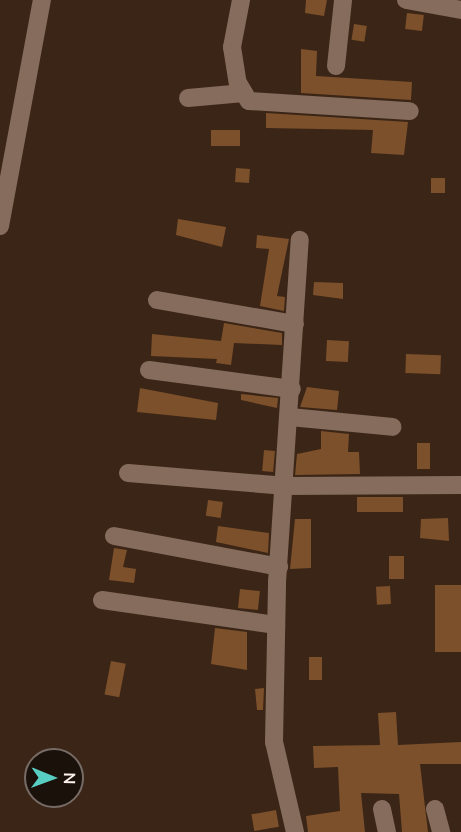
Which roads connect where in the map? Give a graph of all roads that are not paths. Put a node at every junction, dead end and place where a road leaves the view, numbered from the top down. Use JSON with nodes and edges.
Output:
{"nodes":[{"id":1,"x":42,"y":0,"type":"edge"},
{"id":2,"x":241,"y":0,"type":"edge"},
{"id":3,"x":344,"y":0,"type":"edge"},
{"id":4,"x":406,"y":0,"type":"edge"},
{"id":5,"x":461,"y":10,"type":"edge"},
{"id":6,"x":336,"y":66,"type":"dead end"},
{"id":7,"x":244,"y":93,"type":"junction"},
{"id":8,"x":188,"y":98,"type":"dead end"},
{"id":9,"x":410,"y":111,"type":"dead end"},
{"id":10,"x":0,"y":226,"type":"edge"},
{"id":11,"x":300,"y":240,"type":"dead end"},
{"id":12,"x":157,"y":300,"type":"dead end"},
{"id":13,"x":295,"y":324,"type":"junction"},
{"id":14,"x":149,"y":370,"type":"dead end"},
{"id":15,"x":292,"y":389,"type":"junction"},
{"id":16,"x":290,"y":417,"type":"junction"},
{"id":17,"x":393,"y":426,"type":"dead end"},
{"id":18,"x":128,"y":473,"type":"dead end"},
{"id":19,"x":461,"y":485,"type":"edge"},
{"id":20,"x":286,"y":486,"type":"junction"},
{"id":21,"x":114,"y":536,"type":"dead end"},
{"id":22,"x":279,"y":567,"type":"junction"},
{"id":23,"x":102,"y":600,"type":"dead end"},
{"id":24,"x":276,"y":625,"type":"junction"},
{"id":25,"x":382,"y":809,"type":"dead end"},
{"id":26,"x":435,"y":809,"type":"dead end"},
{"id":27,"x":295,"y":832,"type":"edge"},
{"id":28,"x":387,"y":832,"type":"edge"},
{"id":29,"x":441,"y":832,"type":"edge"}],
"edges":[{"from":1,"to":10,"type":"street"},
{"from":2,"to":7,"type":"street"},
{"from":3,"to":6,"type":"street"},
{"from":4,"to":5,"type":"street"},
{"from":7,"to":8,"type":"street"},
{"from":7,"to":9,"type":"street"},
{"from":11,"to":13,"type":"street"},
{"from":12,"to":13,"type":"street"},
{"from":13,"to":15,"type":"street"},
{"from":14,"to":15,"type":"street"},
{"from":15,"to":16,"type":"street"},
{"from":16,"to":17,"type":"street"},
{"from":16,"to":20,"type":"street"},
{"from":18,"to":20,"type":"street"},
{"from":19,"to":20,"type":"street"},
{"from":20,"to":22,"type":"street"},
{"from":21,"to":22,"type":"street"},
{"from":22,"to":24,"type":"street"},
{"from":23,"to":24,"type":"street"},
{"from":24,"to":27,"type":"street"},
{"from":25,"to":28,"type":"street"},
{"from":26,"to":29,"type":"street"}]}
